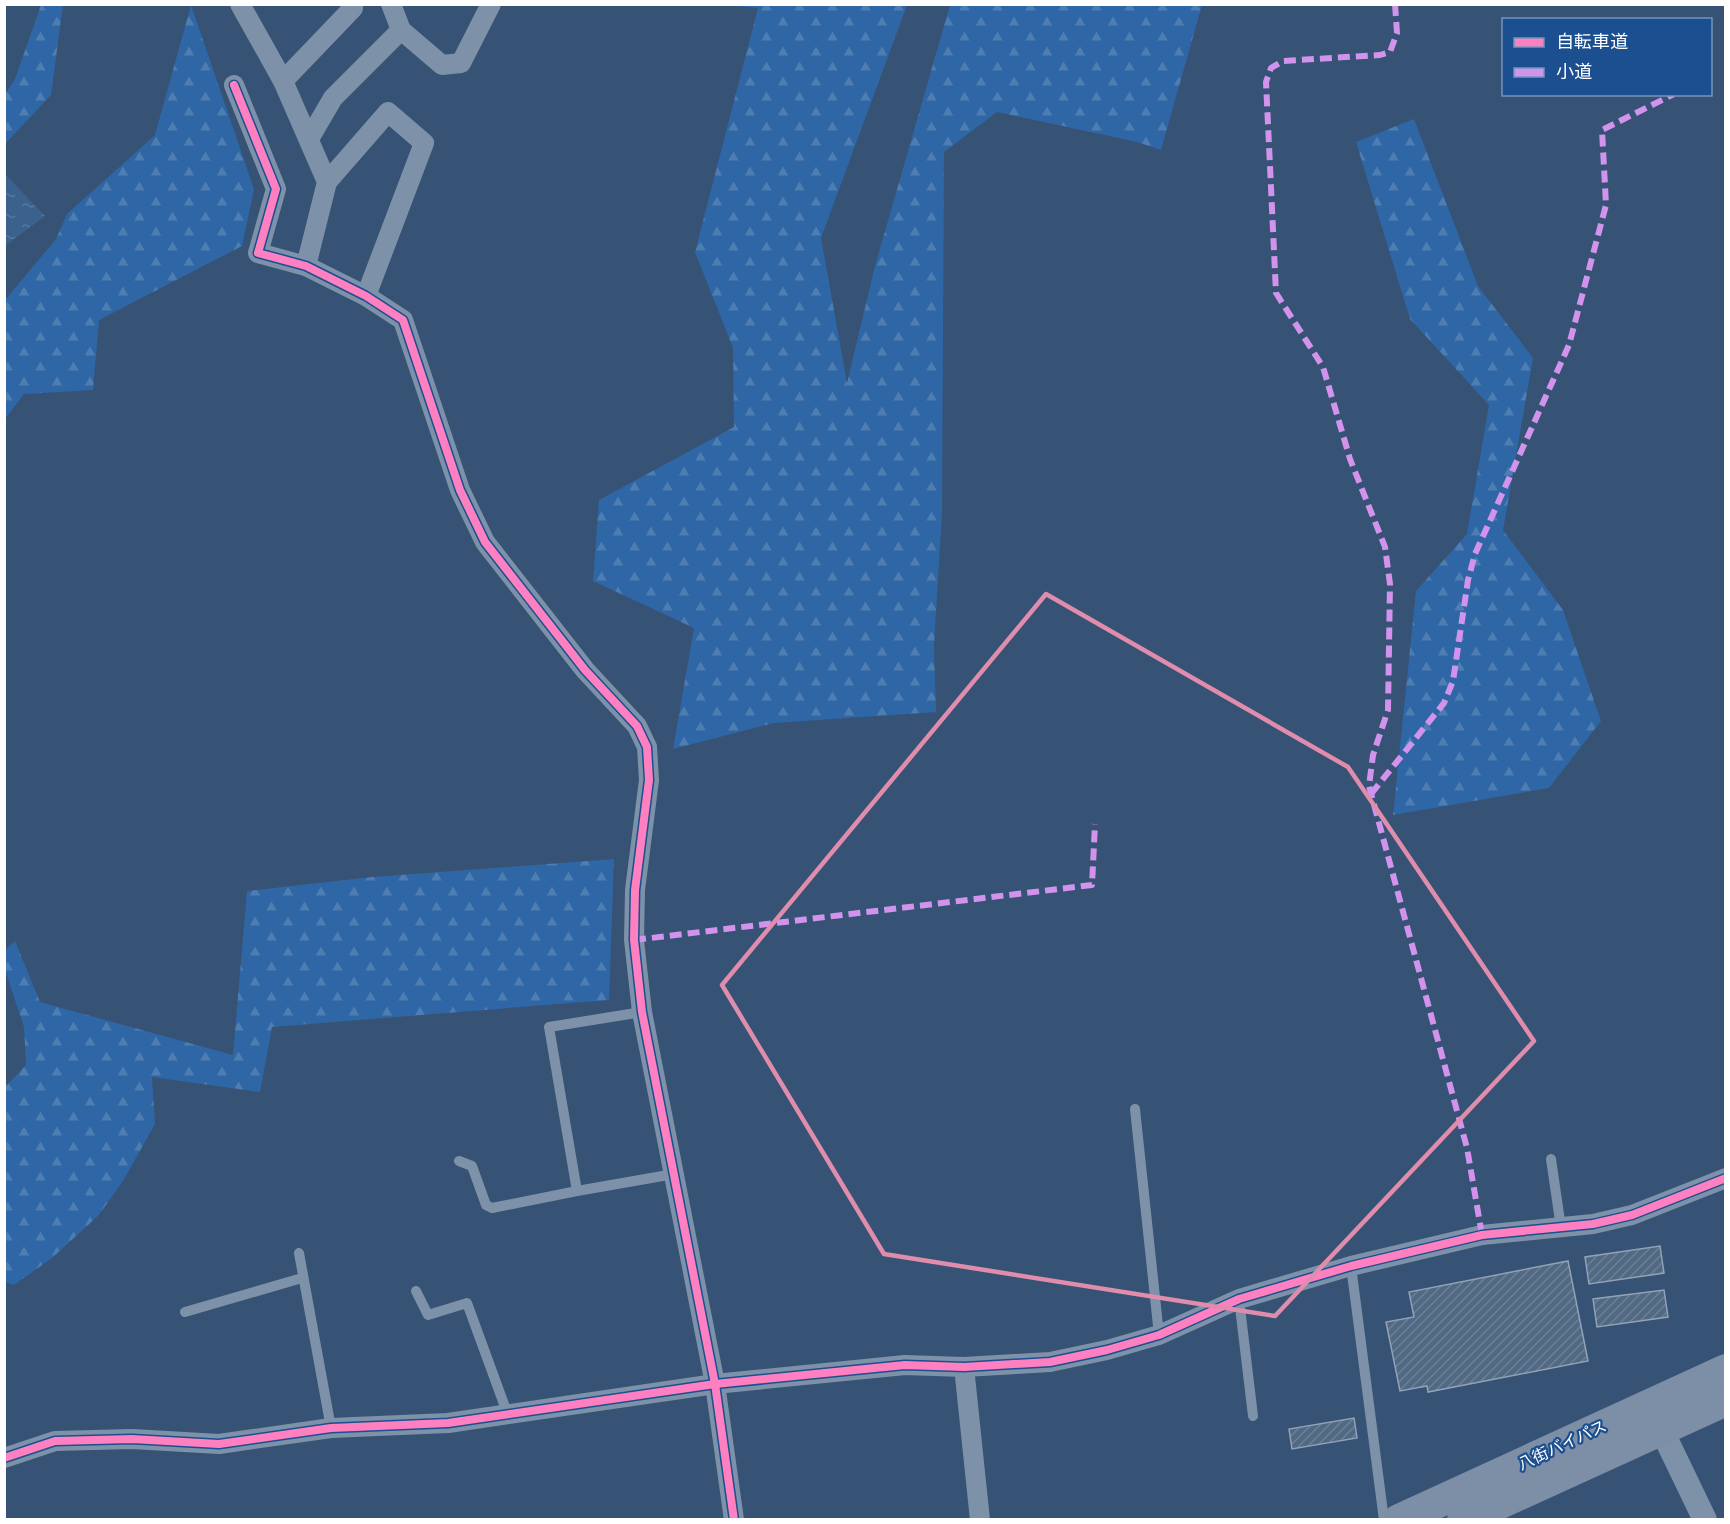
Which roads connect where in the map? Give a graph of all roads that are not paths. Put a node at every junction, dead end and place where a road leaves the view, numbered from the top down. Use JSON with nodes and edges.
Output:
{"nodes":[{"id":1,"x":352,"y":4,"type":"edge"},
{"id":2,"x":391,"y":4,"type":"edge"},
{"id":3,"x":491,"y":4,"type":"edge"},
{"id":4,"x":242,"y":6,"type":"edge"},
{"id":5,"x":400,"y":30,"type":"junction"},
{"id":6,"x":283,"y":81,"type":"junction"},
{"id":7,"x":234,"y":85,"type":"dead end"},
{"id":8,"x":309,"y":139,"type":"junction"},
{"id":9,"x":327,"y":182,"type":"junction"},
{"id":10,"x":306,"y":266,"type":"junction"},
{"id":11,"x":366,"y":296,"type":"junction"},
{"id":12,"x":642,"y":1012,"type":"junction"},
{"id":13,"x":1135,"y":1109,"type":"dead end"},
{"id":14,"x":1551,"y":1159,"type":"dead end"},
{"id":15,"x":459,"y":1161,"type":"dead end"},
{"id":16,"x":674,"y":1174,"type":"junction"},
{"id":17,"x":1725,"y":1178,"type":"edge"},
{"id":18,"x":577,"y":1191,"type":"junction"},
{"id":19,"x":1562,"y":1228,"type":"junction"},
{"id":20,"x":299,"y":1252,"type":"dead end"},
{"id":21,"x":1351,"y":1266,"type":"junction"},
{"id":22,"x":303,"y":1278,"type":"junction"},
{"id":23,"x":417,"y":1291,"type":"dead end"},
{"id":24,"x":1239,"y":1299,"type":"junction"},
{"id":25,"x":185,"y":1312,"type":"dead end"},
{"id":26,"x":1159,"y":1335,"type":"junction"},
{"id":27,"x":964,"y":1367,"type":"junction"},
{"id":28,"x":1725,"y":1370,"type":"edge"},
{"id":29,"x":715,"y":1384,"type":"junction"},
{"id":30,"x":1725,"y":1400,"type":"edge"},
{"id":31,"x":508,"y":1415,"type":"junction"},
{"id":32,"x":1253,"y":1416,"type":"dead end"},
{"id":33,"x":1655,"y":1417,"type":"junction"},
{"id":34,"x":331,"y":1428,"type":"junction"},
{"id":35,"x":4,"y":1458,"type":"edge"},
{"id":36,"x":734,"y":1520,"type":"edge"},
{"id":37,"x":980,"y":1520,"type":"edge"},
{"id":38,"x":1384,"y":1520,"type":"edge"},
{"id":39,"x":1399,"y":1520,"type":"edge"},
{"id":40,"x":1463,"y":1520,"type":"edge"},
{"id":41,"x":1705,"y":1520,"type":"edge"}],
"edges":[{"from":1,"to":6,"type":"street"},
{"from":2,"to":5,"type":"street"},
{"from":3,"to":5,"type":"street"},
{"from":4,"to":6,"type":"street"},
{"from":5,"to":8,"type":"street"},
{"from":6,"to":8,"type":"street"},
{"from":7,"to":10,"type":"street"},
{"from":8,"to":9,"type":"street"},
{"from":9,"to":10,"type":"street"},
{"from":9,"to":11,"type":"street"},
{"from":10,"to":11,"type":"street"},
{"from":11,"to":12,"type":"street"},
{"from":12,"to":16,"type":"street"},
{"from":12,"to":18,"type":"lane"},
{"from":13,"to":26,"type":"lane"},
{"from":14,"to":19,"type":"lane"},
{"from":15,"to":18,"type":"lane"},
{"from":16,"to":18,"type":"lane"},
{"from":16,"to":29,"type":"street"},
{"from":17,"to":19,"type":"street"},
{"from":19,"to":21,"type":"street"},
{"from":20,"to":22,"type":"lane"},
{"from":21,"to":24,"type":"street"},
{"from":21,"to":38,"type":"lane"},
{"from":22,"to":25,"type":"lane"},
{"from":22,"to":34,"type":"lane"},
{"from":23,"to":31,"type":"lane"},
{"from":24,"to":26,"type":"street"},
{"from":24,"to":32,"type":"lane"},
{"from":26,"to":27,"type":"street"},
{"from":27,"to":29,"type":"street"},
{"from":27,"to":37,"type":"street"},
{"from":28,"to":33,"type":"main road","name":"八街バイパス"},
{"from":29,"to":31,"type":"street"},
{"from":29,"to":36,"type":"street"},
{"from":30,"to":33,"type":"main road","name":"八街バイパス"},
{"from":31,"to":34,"type":"street"},
{"from":33,"to":39,"type":"main road","name":"八街バイパス"},
{"from":33,"to":40,"type":"main road","name":"八街バイパス"},
{"from":33,"to":41,"type":"street"},
{"from":34,"to":35,"type":"street"}]}
